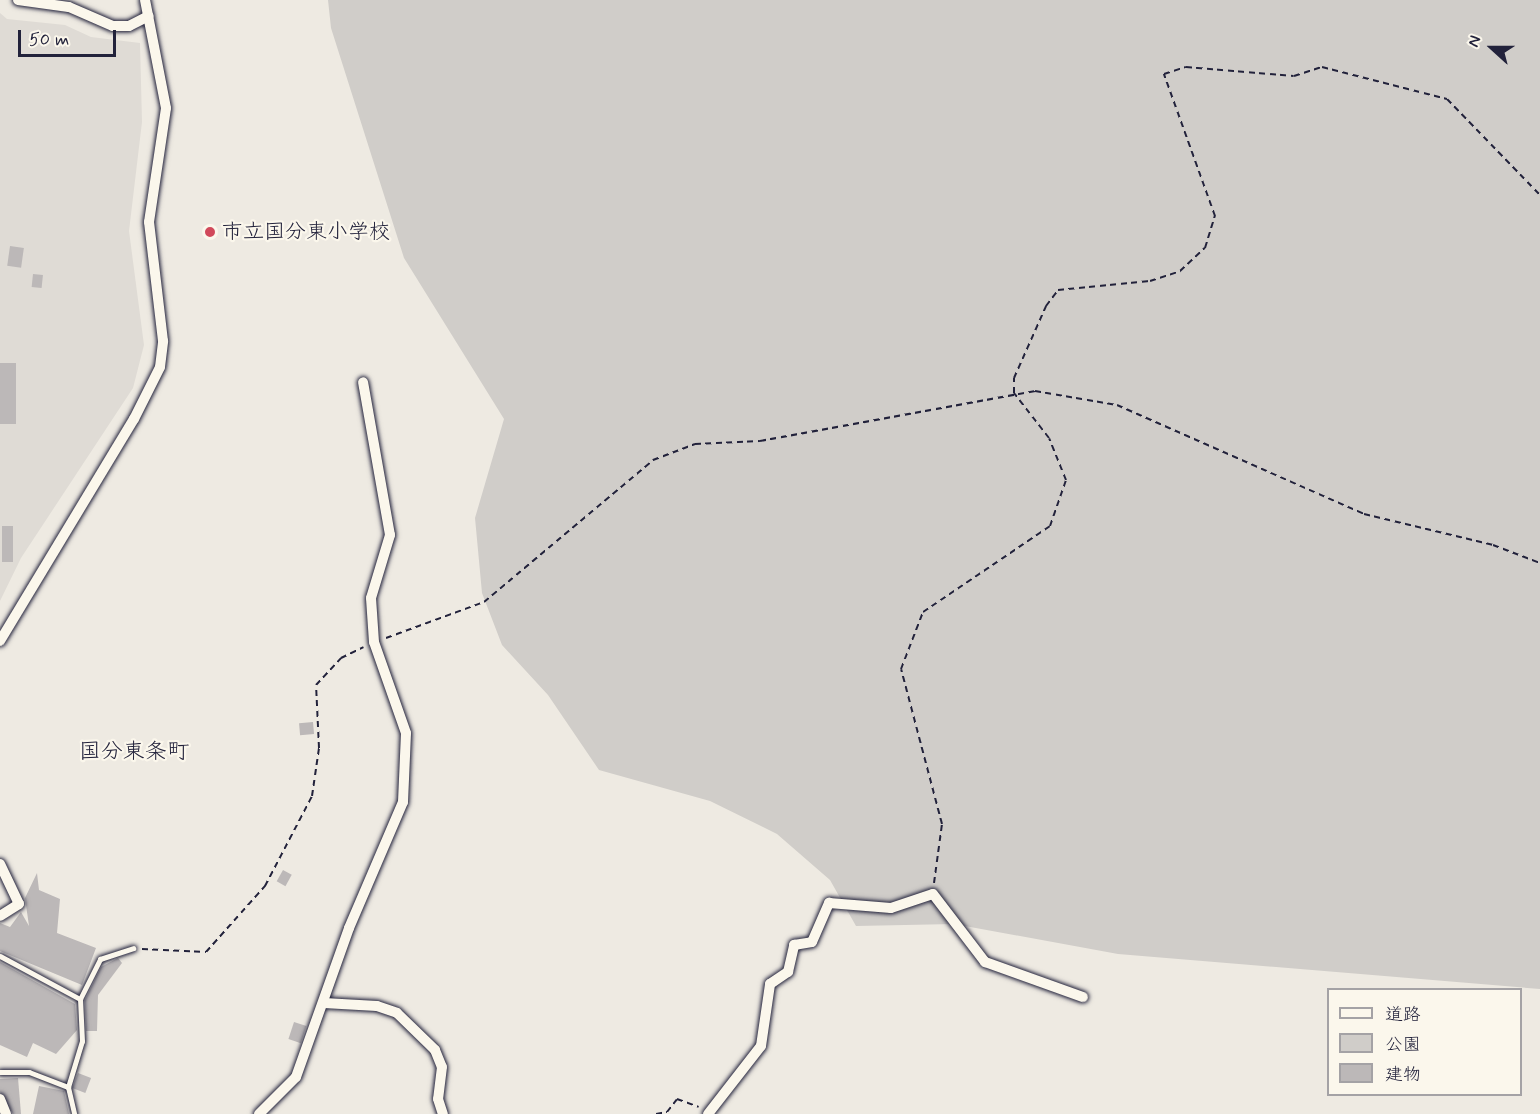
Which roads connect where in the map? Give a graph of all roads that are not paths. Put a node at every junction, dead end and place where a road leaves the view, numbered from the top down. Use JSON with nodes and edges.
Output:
{"nodes":[{"id":1,"x":18,"y":0,"type":"edge"},
{"id":2,"x":145,"y":0,"type":"edge"},
{"id":3,"x":149,"y":16,"type":"junction"},
{"id":4,"x":363,"y":382,"type":"dead end"},
{"id":5,"x":0,"y":641,"type":"edge"},
{"id":6,"x":0,"y":864,"type":"edge"},
{"id":7,"x":0,"y":916,"type":"edge"},
{"id":8,"x":133,"y":948,"type":"road end"},
{"id":9,"x":0,"y":957,"type":"edge"},
{"id":10,"x":1083,"y":997,"type":"dead end"},
{"id":11,"x":80,"y":999,"type":"junction"},
{"id":12,"x":324,"y":1004,"type":"junction"},
{"id":13,"x":0,"y":1072,"type":"edge"},
{"id":14,"x":68,"y":1087,"type":"junction"},
{"id":15,"x":0,"y":1099,"type":"edge"},
{"id":16,"x":709,"y":1112,"type":"edge"},
{"id":17,"x":6,"y":1114,"type":"edge"},
{"id":18,"x":74,"y":1114,"type":"edge"},
{"id":19,"x":259,"y":1114,"type":"edge"},
{"id":20,"x":443,"y":1114,"type":"edge"}],
"edges":[{"from":1,"to":3,"type":"street"},
{"from":2,"to":3,"type":"street"},
{"from":3,"to":5,"type":"street"},
{"from":4,"to":12,"type":"street"},
{"from":6,"to":7,"type":"street"},
{"from":8,"to":11,"type":"lane"},
{"from":9,"to":11,"type":"lane"},
{"from":10,"to":16,"type":"street"},
{"from":11,"to":14,"type":"lane"},
{"from":12,"to":19,"type":"street"},
{"from":12,"to":20,"type":"street"},
{"from":13,"to":14,"type":"lane"},
{"from":14,"to":18,"type":"lane"},
{"from":15,"to":17,"type":"street"}]}
